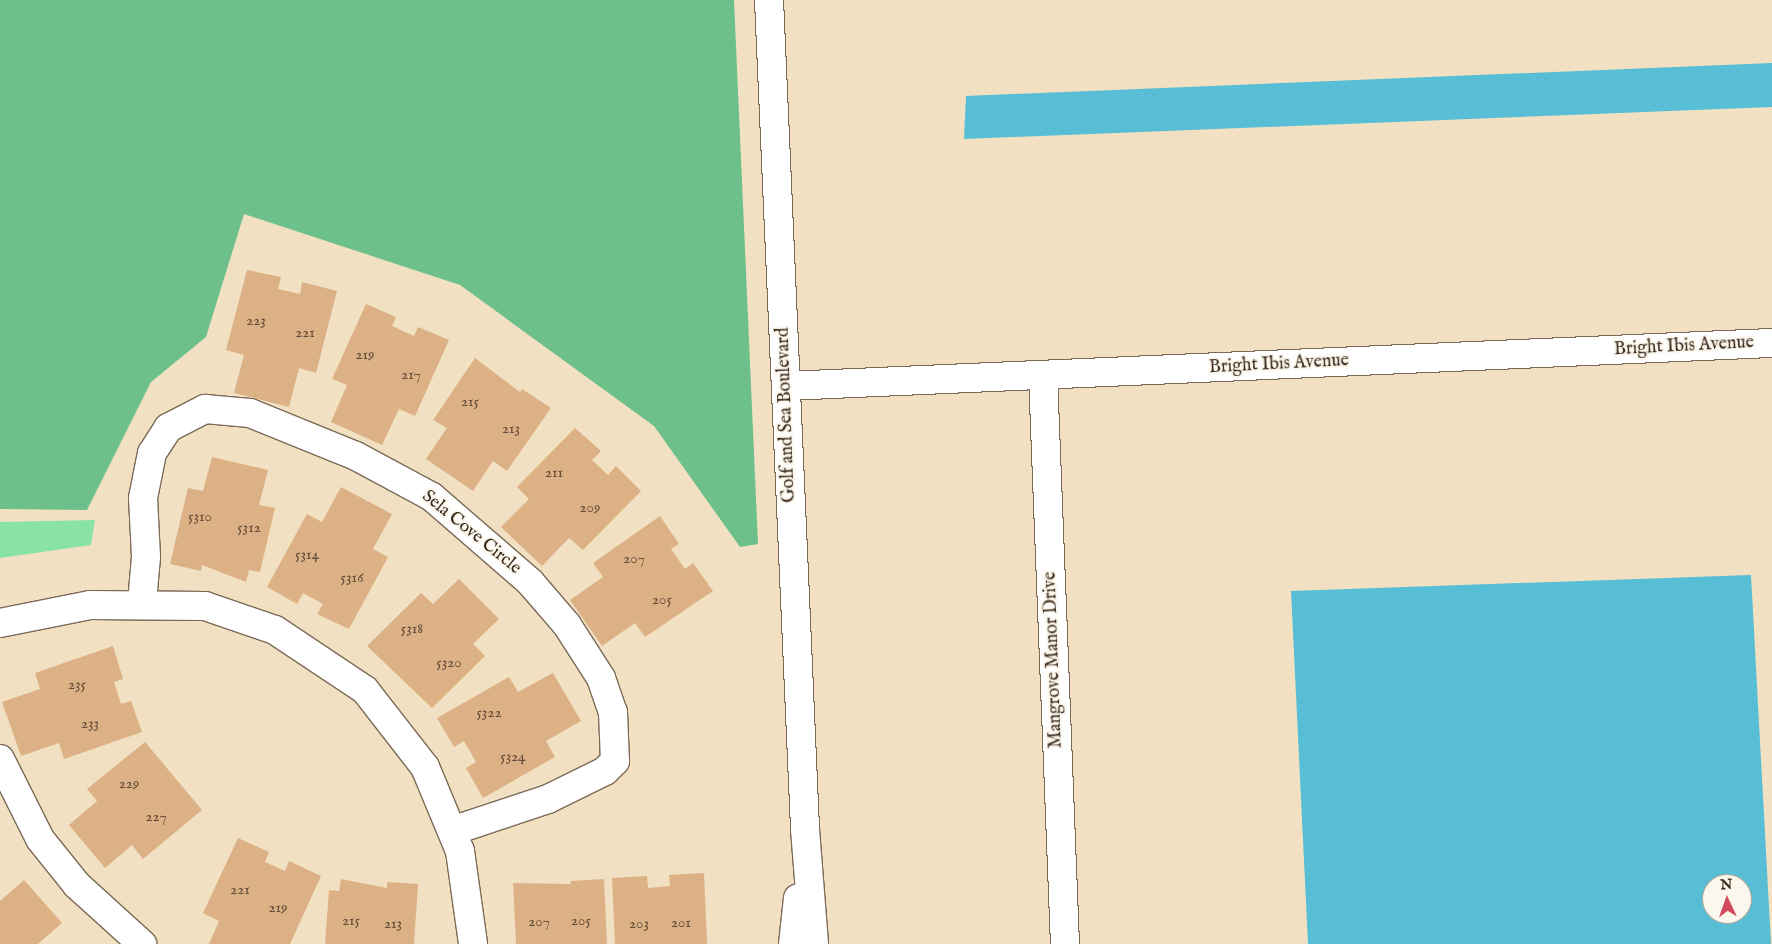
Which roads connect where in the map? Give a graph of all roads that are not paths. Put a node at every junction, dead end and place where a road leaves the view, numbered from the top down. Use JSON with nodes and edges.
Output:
{"nodes":[{"id":1,"x":770,"y":0,"type":"edge"},
{"id":2,"x":1772,"y":343,"type":"edge"},
{"id":3,"x":1043,"y":375,"type":"junction"},
{"id":4,"x":786,"y":386,"type":"junction"},
{"id":5,"x":142,"y":602,"type":"junction"},
{"id":6,"x":0,"y":623,"type":"edge"},
{"id":7,"x":0,"y":759,"type":"edge"},
{"id":8,"x":805,"y":829,"type":"junction"},
{"id":9,"x":452,"y":832,"type":"junction"},
{"id":10,"x":142,"y":944,"type":"edge"},
{"id":11,"x":472,"y":944,"type":"edge"},
{"id":12,"x":794,"y":944,"type":"edge"},
{"id":13,"x":814,"y":944,"type":"edge"},
{"id":14,"x":1065,"y":944,"type":"edge"}],
"edges":[{"from":1,"to":4,"type":"street","name":"Golf and Sea Boulevard"},
{"from":2,"to":3,"type":"street","name":"Bright Ibis Avenue"},
{"from":3,"to":4,"type":"street","name":"Bright Ibis Avenue"},
{"from":3,"to":14,"type":"street","name":"Mangrove Manor Drive"},
{"from":4,"to":8,"type":"street","name":"Golf and Sea Boulevard"},
{"from":5,"to":6,"type":"street"},
{"from":5,"to":9,"type":"street"},
{"from":5,"to":9,"type":"street","name":"Sela Cove Circle"},
{"from":7,"to":10,"type":"street"},
{"from":8,"to":12,"type":"street","name":"Golf and Sea Boulevard"},
{"from":8,"to":13,"type":"street","name":"Golf and Sea Boulevard"},
{"from":9,"to":11,"type":"street"}]}
